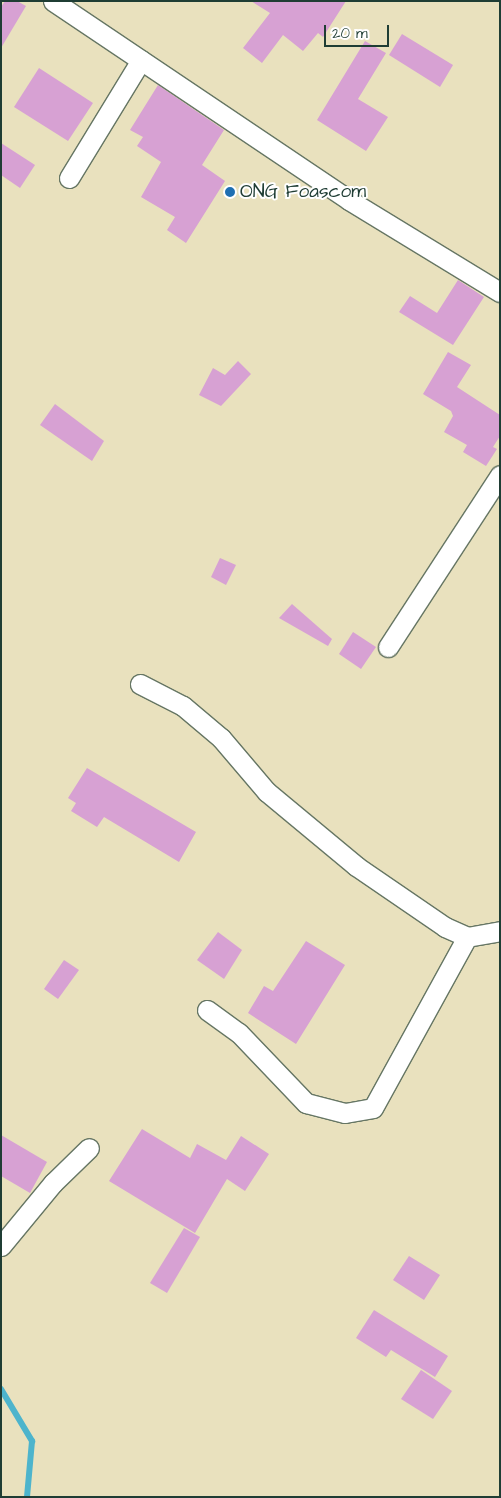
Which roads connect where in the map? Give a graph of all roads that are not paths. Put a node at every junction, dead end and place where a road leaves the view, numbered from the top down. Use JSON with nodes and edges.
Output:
{"nodes":[{"id":1,"x":52,"y":1,"type":"edge"},
{"id":2,"x":141,"y":60,"type":"junction"},
{"id":3,"x":69,"y":178,"type":"dead end"},
{"id":4,"x":500,"y":292,"type":"edge"},
{"id":5,"x":500,"y":475,"type":"edge"},
{"id":6,"x":388,"y":646,"type":"dead end"},
{"id":7,"x":140,"y":684,"type":"dead end"},
{"id":8,"x":500,"y":931,"type":"edge"},
{"id":9,"x":468,"y":937,"type":"junction"},
{"id":10,"x":207,"y":1010,"type":"dead end"},
{"id":11,"x":88,"y":1148,"type":"dead end"},
{"id":12,"x":1,"y":1246,"type":"edge"}],
"edges":[{"from":1,"to":2,"type":"street"},
{"from":2,"to":3,"type":"street"},
{"from":2,"to":4,"type":"street"},
{"from":5,"to":6,"type":"street"},
{"from":7,"to":9,"type":"street"},
{"from":8,"to":9,"type":"street"},
{"from":9,"to":10,"type":"street"},
{"from":11,"to":12,"type":"street"}]}
